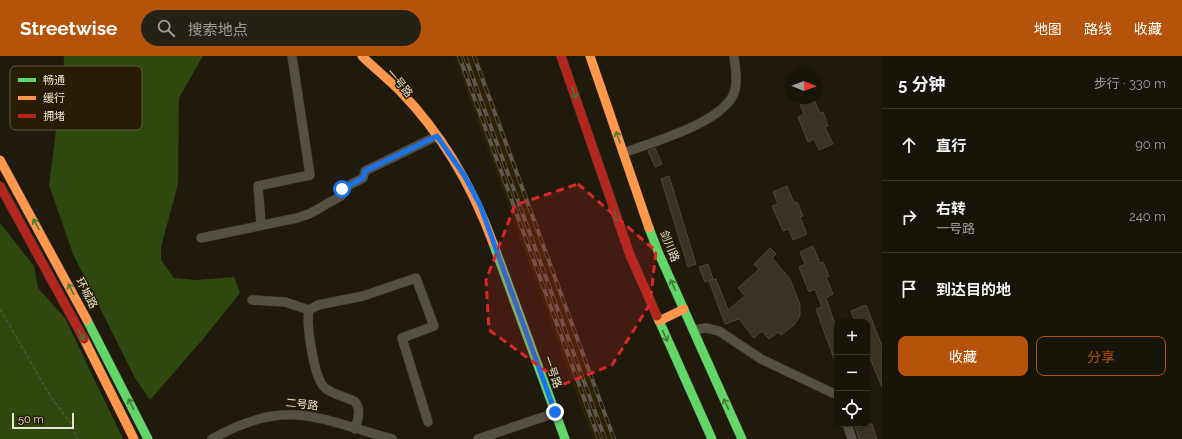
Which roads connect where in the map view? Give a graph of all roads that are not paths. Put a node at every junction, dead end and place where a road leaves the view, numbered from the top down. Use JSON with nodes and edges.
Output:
{"nodes":[{"id":1,"x":292,"y":56,"type":"edge"},
{"id":2,"x":362,"y":56,"type":"edge"},
{"id":3,"x":378,"y":56,"type":"edge"},
{"id":4,"x":561,"y":56,"type":"edge"},
{"id":5,"x":590,"y":56,"type":"edge"},
{"id":6,"x":734,"y":56,"type":"edge"},
{"id":7,"x":370,"y":64,"type":"junction"},
{"id":8,"x":434,"y":137,"type":"junction"},
{"id":9,"x":623,"y":153,"type":"junction"},
{"id":10,"x":0,"y":160,"type":"edge"},
{"id":11,"x":0,"y":186,"type":"edge"},
{"id":12,"x":261,"y":224,"type":"junction"},
{"id":13,"x":201,"y":238,"type":"dead end"},
{"id":14,"x":252,"y":300,"type":"dead end"},
{"id":15,"x":684,"y":309,"type":"junction"},
{"id":16,"x":309,"y":310,"type":"junction"},
{"id":17,"x":659,"y":321,"type":"junction"},
{"id":18,"x":693,"y":330,"type":"junction"},
{"id":19,"x":834,"y":394,"type":"edge"},
{"id":20,"x":552,"y":414,"type":"junction"},
{"id":21,"x":428,"y":422,"type":"dead end"},
{"id":22,"x":848,"y":427,"type":"edge"},
{"id":23,"x":355,"y":429,"type":"junction"},
{"id":24,"x":134,"y":439,"type":"edge"},
{"id":25,"x":148,"y":439,"type":"edge"},
{"id":26,"x":212,"y":439,"type":"edge"},
{"id":27,"x":392,"y":439,"type":"edge"},
{"id":28,"x":478,"y":439,"type":"edge"},
{"id":29,"x":557,"y":439,"type":"edge"},
{"id":30,"x":565,"y":439,"type":"edge"},
{"id":31,"x":712,"y":439,"type":"edge"},
{"id":32,"x":742,"y":439,"type":"edge"},
{"id":33,"x":852,"y":439,"type":"edge"}],
"edges":[{"from":1,"to":12,"type":"street"},
{"from":2,"to":7,"type":"main road","name":"一号路"},
{"from":3,"to":7,"type":"main road"},
{"from":4,"to":17,"type":"main road","one_way":true},
{"from":9,"to":5,"type":"main road","name":"剑川路","one_way":true},
{"from":6,"to":9,"type":"street"},
{"from":7,"to":8,"type":"main road","name":"一号路"},
{"from":8,"to":12,"type":"street"},
{"from":8,"to":20,"type":"main road","name":"一号路"},
{"from":15,"to":9,"type":"main road","name":"剑川路","one_way":true},
{"from":25,"to":10,"type":"main road","name":"环城路","one_way":true},
{"from":11,"to":24,"type":"main road","one_way":true},
{"from":12,"to":13,"type":"street"},
{"from":14,"to":16,"type":"street"},
{"from":15,"to":17,"type":"main road"},
{"from":15,"to":18,"type":"main road","name":"剑川路"},
{"from":16,"to":21,"type":"street"},
{"from":16,"to":23,"type":"street"},
{"from":17,"to":31,"type":"main road","one_way":true},
{"from":18,"to":19,"type":"street"},
{"from":32,"to":18,"type":"main road","name":"剑川路","one_way":true},
{"from":20,"to":28,"type":"street"},
{"from":20,"to":29,"type":"main road","name":"一号路"},
{"from":20,"to":30,"type":"main road","name":"一号路"},
{"from":22,"to":33,"type":"street"},
{"from":23,"to":26,"type":"street","name":"二号路"},
{"from":23,"to":27,"type":"street","name":"二号路"}]}
